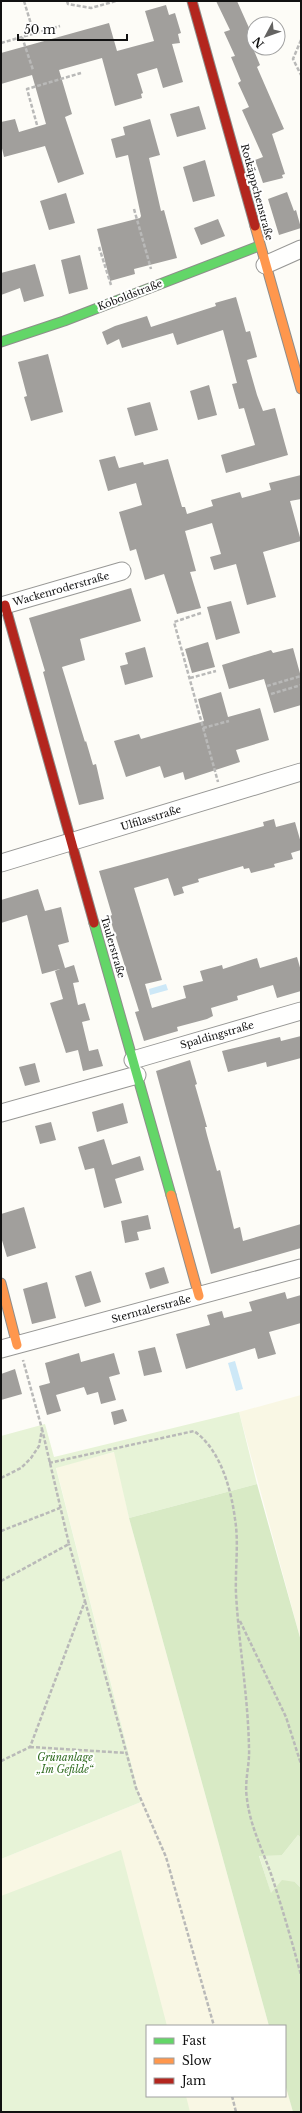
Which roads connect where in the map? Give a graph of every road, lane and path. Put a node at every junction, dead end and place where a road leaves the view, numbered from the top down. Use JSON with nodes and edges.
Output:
{"nodes":[{"id":1,"x":24,"y":1,"type":"edge"},
{"id":2,"x":67,"y":1,"type":"edge"},
{"id":3,"x":116,"y":1,"type":"edge"},
{"id":4,"x":192,"y":1,"type":"edge"},
{"id":5,"x":60,"y":26,"type":"dead end"},
{"id":6,"x":34,"y":34,"type":"junction"},
{"id":7,"x":22,"y":37,"type":"junction"},
{"id":8,"x":301,"y":40,"type":"edge"},
{"id":9,"x":1,"y":43,"type":"edge"},
{"id":10,"x":33,"y":70,"type":"dead end"},
{"id":11,"x":81,"y":73,"type":"dead end"},
{"id":12,"x":301,"y":75,"type":"edge"},
{"id":13,"x":37,"y":125,"type":"dead end"},
{"id":14,"x":134,"y":209,"type":"dead end"},
{"id":15,"x":259,"y":246,"type":"junction"},
{"id":16,"x":99,"y":247,"type":"dead end"},
{"id":17,"x":301,"y":249,"type":"edge"},
{"id":18,"x":265,"y":265,"type":"junction"},
{"id":19,"x":156,"y":285,"type":"junction"},
{"id":20,"x":115,"y":301,"type":"junction"},
{"id":21,"x":1,"y":342,"type":"edge"},
{"id":22,"x":301,"y":389,"type":"edge"},
{"id":23,"x":122,"y":571,"type":"dead end"},
{"id":24,"x":3,"y":606,"type":"edge"},
{"id":25,"x":201,"y":613,"type":"dead end"},
{"id":26,"x":216,"y":671,"type":"dead end"},
{"id":27,"x":301,"y":676,"type":"edge"},
{"id":28,"x":190,"y":678,"type":"junction"},
{"id":29,"x":301,"y":685,"type":"edge"},
{"id":30,"x":267,"y":686,"type":"dead end"},
{"id":31,"x":271,"y":694,"type":"dead end"},
{"id":32,"x":229,"y":721,"type":"dead end"},
{"id":33,"x":203,"y":728,"type":"junction"},
{"id":34,"x":301,"y":772,"type":"edge"},
{"id":35,"x":223,"y":796,"type":"junction"},
{"id":36,"x":71,"y":842,"type":"junction"},
{"id":37,"x":1,"y":862,"type":"edge"},
{"id":38,"x":301,"y":1011,"type":"edge"},
{"id":39,"x":135,"y":1067,"type":"junction"},
{"id":40,"x":1,"y":1113,"type":"edge"},
{"id":41,"x":301,"y":1268,"type":"edge"},
{"id":42,"x":1,"y":1283,"type":"edge"},
{"id":43,"x":198,"y":1296,"type":"junction"},
{"id":44,"x":9,"y":1347,"type":"edge"},
{"id":45,"x":42,"y":1429,"type":"junction"},
{"id":46,"x":49,"y":1463,"type":"junction"},
{"id":47,"x":1,"y":1478,"type":"edge"},
{"id":48,"x":60,"y":1508,"type":"junction"},
{"id":49,"x":1,"y":1531,"type":"edge"},
{"id":50,"x":69,"y":1544,"type":"junction"},
{"id":51,"x":1,"y":1581,"type":"edge"},
{"id":52,"x":85,"y":1601,"type":"junction"},
{"id":53,"x":239,"y":1618,"type":"junction"},
{"id":54,"x":30,"y":1747,"type":"junction"},
{"id":55,"x":127,"y":1753,"type":"junction"},
{"id":56,"x":1,"y":1761,"type":"edge"},
{"id":57,"x":301,"y":1764,"type":"edge"},
{"id":58,"x":301,"y":1975,"type":"edge"},
{"id":59,"x":214,"y":2025,"type":"edge"},
{"id":60,"x":232,"y":2097,"type":"edge"},
{"id":61,"x":236,"y":2112,"type":"edge"}],
"edges":[{"from":1,"to":6,"type":"path"},
{"from":2,"to":3,"type":"path"},
{"from":4,"to":15,"type":"street","name":"Rotkäppchenstraße"},
{"from":5,"to":6,"type":"path"},
{"from":6,"to":7,"type":"path"},
{"from":7,"to":9,"type":"path"},
{"from":7,"to":10,"type":"path"},
{"from":8,"to":12,"type":"path"},
{"from":11,"to":13,"type":"path"},
{"from":14,"to":19,"type":"path"},
{"from":15,"to":18,"type":"street","name":"Rotkäppchenstraße"},
{"from":15,"to":19,"type":"street","name":"Koboldstraße"},
{"from":16,"to":20,"type":"path"},
{"from":17,"to":18,"type":"street"},
{"from":18,"to":22,"type":"street","name":"Rotkäppchenstraße"},
{"from":19,"to":20,"type":"street","name":"Koboldstraße"},
{"from":20,"to":21,"type":"street","name":"Koboldstraße"},
{"from":23,"to":24,"type":"street","name":"Wackenroderstraße"},
{"from":24,"to":36,"type":"street","name":"Taulerstraße"},
{"from":25,"to":28,"type":"path"},
{"from":26,"to":28,"type":"path"},
{"from":27,"to":30,"type":"path"},
{"from":28,"to":33,"type":"path"},
{"from":29,"to":31,"type":"path"},
{"from":32,"to":33,"type":"path"},
{"from":33,"to":35,"type":"path"},
{"from":34,"to":35,"type":"street","name":"Ulfilasstraße"},
{"from":35,"to":36,"type":"street","name":"Ulfilasstraße"},
{"from":36,"to":37,"type":"street","name":"Ulfilasstraße"},
{"from":36,"to":39,"type":"street","name":"Taulerstraße"},
{"from":38,"to":39,"type":"street","name":"Spaldingstraße"},
{"from":39,"to":40,"type":"street","name":"Spaldingstraße"},
{"from":39,"to":43,"type":"street","name":"Taulerstraße"},
{"from":41,"to":43,"type":"street","name":"Sterntalerstraße"},
{"from":42,"to":44,"type":"street"},
{"from":43,"to":44,"type":"street","name":"Sterntalerstraße"},
{"from":44,"to":45,"type":"path"},
{"from":45,"to":46,"type":"path"},
{"from":45,"to":47,"type":"path"},
{"from":46,"to":48,"type":"path"},
{"from":46,"to":53,"type":"path"},
{"from":48,"to":49,"type":"path"},
{"from":48,"to":50,"type":"path"},
{"from":50,"to":51,"type":"path"},
{"from":50,"to":52,"type":"path"},
{"from":52,"to":54,"type":"path"},
{"from":52,"to":55,"type":"path"},
{"from":53,"to":57,"type":"path"},
{"from":53,"to":58,"type":"path"},
{"from":54,"to":55,"type":"path"},
{"from":54,"to":56,"type":"path"},
{"from":55,"to":59,"type":"path"},
{"from":60,"to":61,"type":"path"}]}
